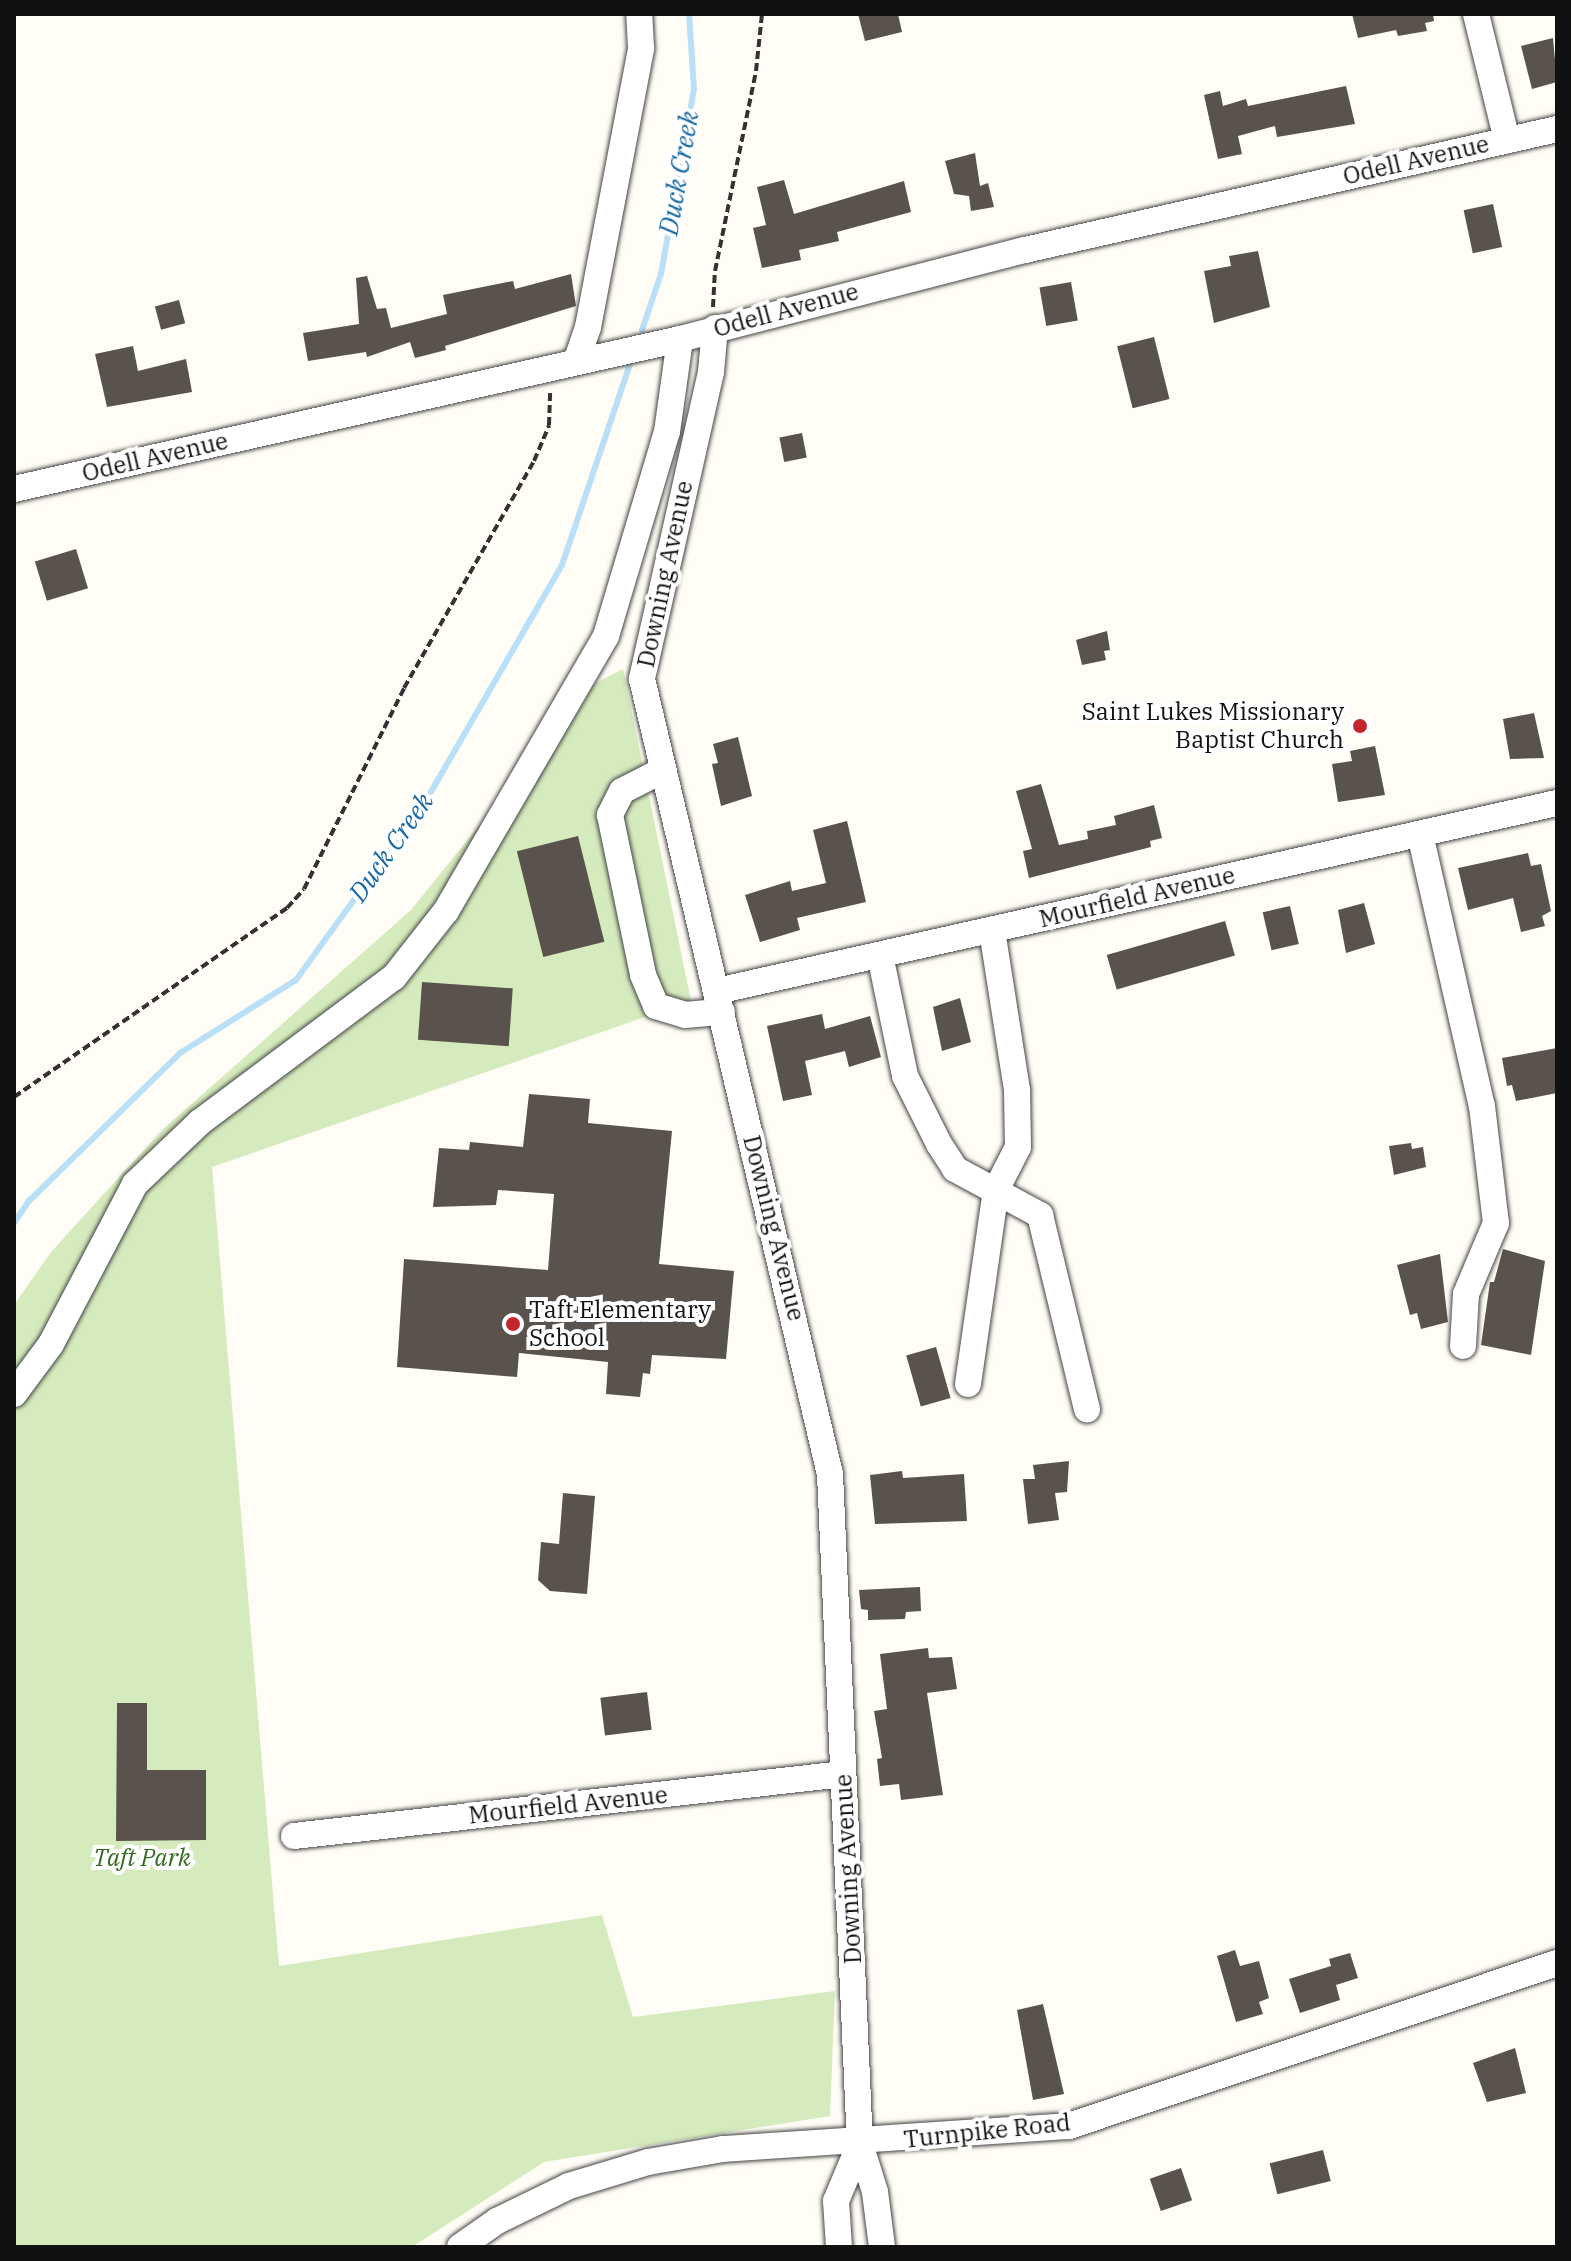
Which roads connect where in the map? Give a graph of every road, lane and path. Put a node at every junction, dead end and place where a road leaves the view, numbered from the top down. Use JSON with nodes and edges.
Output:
{"nodes":[{"id":1,"x":639,"y":14,"type":"edge"},
{"id":2,"x":762,"y":14,"type":"edge"},
{"id":3,"x":1476,"y":14,"type":"edge"},
{"id":4,"x":1557,"y":129,"type":"edge"},
{"id":5,"x":1507,"y":140,"type":"junction"},
{"id":6,"x":715,"y":328,"type":"junction"},
{"id":7,"x":680,"y":339,"type":"junction"},
{"id":8,"x":563,"y":365,"type":"junction"},
{"id":9,"x":14,"y":489,"type":"edge"},
{"id":10,"x":663,"y":770,"type":"junction"},
{"id":11,"x":1557,"y":803,"type":"edge"},
{"id":12,"x":1420,"y":834,"type":"junction"},
{"id":13,"x":992,"y":930,"type":"junction"},
{"id":14,"x":880,"y":955,"type":"junction"},
{"id":15,"x":719,"y":1001,"type":"junction"},
{"id":16,"x":14,"y":1097,"type":"edge"},
{"id":17,"x":996,"y":1190,"type":"junction"},
{"id":18,"x":1463,"y":1346,"type":"dead end"},
{"id":19,"x":968,"y":1384,"type":"dead end"},
{"id":20,"x":14,"y":1394,"type":"edge"},
{"id":21,"x":1087,"y":1409,"type":"dead end"},
{"id":22,"x":843,"y":1774,"type":"junction"},
{"id":23,"x":294,"y":1836,"type":"dead end"},
{"id":24,"x":1557,"y":1963,"type":"edge"},
{"id":25,"x":860,"y":2144,"type":"junction"},
{"id":26,"x":460,"y":2247,"type":"edge"},
{"id":27,"x":839,"y":2247,"type":"edge"},
{"id":28,"x":882,"y":2247,"type":"edge"}],
"edges":[{"from":1,"to":8,"type":"street"},
{"from":2,"to":6,"type":"path"},
{"from":3,"to":5,"type":"street"},
{"from":4,"to":5,"type":"street","name":"Odell Avenue"},
{"from":5,"to":6,"type":"street","name":"Odell Avenue"},
{"from":6,"to":7,"type":"street","name":"Odell Avenue"},
{"from":6,"to":10,"type":"street","name":"Downing Avenue"},
{"from":7,"to":8,"type":"street","name":"Odell Avenue"},
{"from":7,"to":20,"type":"street"},
{"from":8,"to":9,"type":"street","name":"Odell Avenue"},
{"from":8,"to":16,"type":"path"},
{"from":10,"to":15,"type":"street","name":"Downing Avenue"},
{"from":10,"to":15,"type":"street","name":"Mourfield Avenue"},
{"from":11,"to":12,"type":"street","name":"Mourfield Avenue"},
{"from":12,"to":13,"type":"street","name":"Mourfield Avenue"},
{"from":12,"to":18,"type":"street"},
{"from":13,"to":14,"type":"street","name":"Mourfield Avenue"},
{"from":13,"to":17,"type":"street"},
{"from":14,"to":15,"type":"street","name":"Mourfield Avenue"},
{"from":14,"to":17,"type":"street"},
{"from":15,"to":22,"type":"street","name":"Downing Avenue"},
{"from":17,"to":19,"type":"street"},
{"from":17,"to":21,"type":"street"},
{"from":22,"to":23,"type":"street","name":"Mourfield Avenue"},
{"from":22,"to":25,"type":"street","name":"Downing Avenue"},
{"from":24,"to":25,"type":"street","name":"Turnpike Road"},
{"from":25,"to":26,"type":"street","name":"Turnpike Road"},
{"from":25,"to":27,"type":"street","name":"Downing Avenue"},
{"from":25,"to":28,"type":"street","name":"Downing Avenue"}]}
